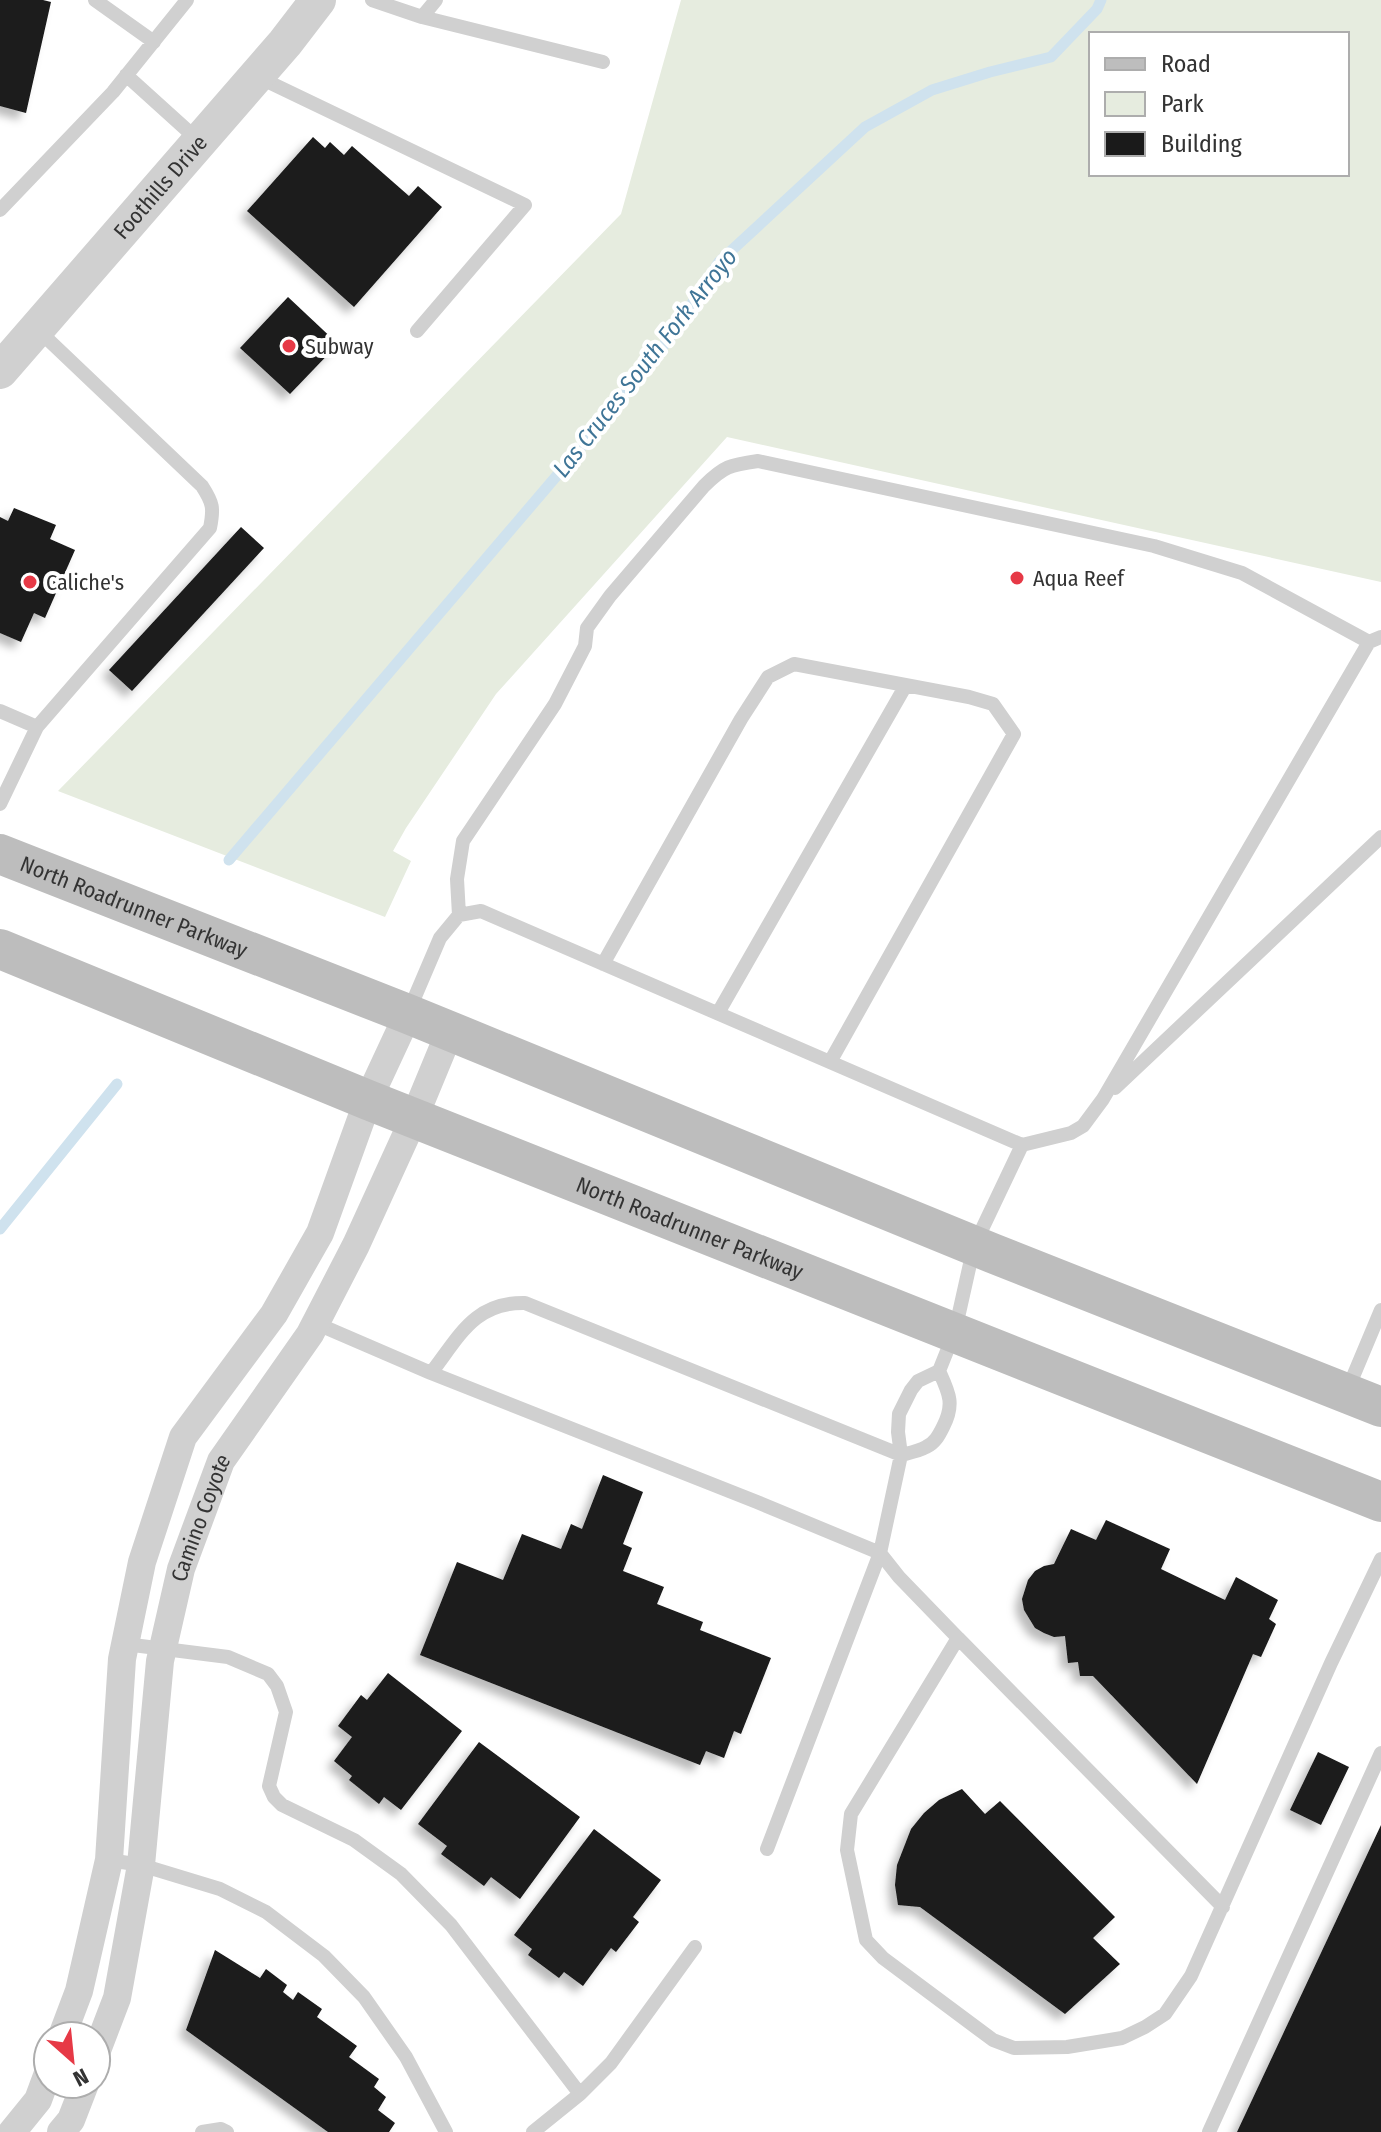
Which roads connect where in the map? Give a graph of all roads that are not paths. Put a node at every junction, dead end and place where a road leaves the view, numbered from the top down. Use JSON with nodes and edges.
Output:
{"nodes":[{"id":1,"x":95,"y":0,"type":"edge"},
{"id":2,"x":187,"y":0,"type":"edge"},
{"id":3,"x":318,"y":0,"type":"edge"},
{"id":4,"x":372,"y":0,"type":"edge"},
{"id":5,"x":436,"y":0,"type":"edge"},
{"id":6,"x":422,"y":17,"type":"junction"},
{"id":7,"x":154,"y":42,"type":"junction"},
{"id":8,"x":603,"y":62,"type":"dead end"},
{"id":9,"x":126,"y":75,"type":"junction"},
{"id":10,"x":256,"y":76,"type":"junction"},
{"id":11,"x":199,"y":142,"type":"junction"},
{"id":12,"x":0,"y":210,"type":"edge"},
{"id":13,"x":37,"y":329,"type":"junction"},
{"id":14,"x":417,"y":331,"type":"dead end"},
{"id":15,"x":0,"y":371,"type":"edge"},
{"id":16,"x":1375,"y":640,"type":"edge"},
{"id":17,"x":906,"y":685,"type":"junction"},
{"id":18,"x":0,"y":711,"type":"edge"},
{"id":19,"x":37,"y":727,"type":"junction"},
{"id":20,"x":0,"y":804,"type":"edge"},
{"id":21,"x":1381,"y":837,"type":"edge"},
{"id":22,"x":0,"y":854,"type":"edge"},
{"id":23,"x":459,"y":915,"type":"junction"},
{"id":24,"x":0,"y":949,"type":"edge"},
{"id":25,"x":603,"y":964,"type":"junction"},
{"id":26,"x":718,"y":1013,"type":"junction"},
{"id":27,"x":408,"y":1014,"type":"junction"},
{"id":28,"x":450,"y":1031,"type":"junction"},
{"id":29,"x":830,"y":1062,"type":"junction"},
{"id":30,"x":1103,"y":1099,"type":"junction"},
{"id":31,"x":368,"y":1100,"type":"junction"},
{"id":32,"x":414,"y":1118,"type":"junction"},
{"id":33,"x":1022,"y":1145,"type":"junction"},
{"id":34,"x":974,"y":1246,"type":"junction"},
{"id":35,"x":1381,"y":1310,"type":"edge"},
{"id":36,"x":315,"y":1323,"type":"junction"},
{"id":37,"x":955,"y":1331,"type":"junction"},
{"id":38,"x":939,"y":1371,"type":"junction"},
{"id":39,"x":431,"y":1373,"type":"junction"},
{"id":40,"x":1364,"y":1400,"type":"edge"},
{"id":41,"x":901,"y":1455,"type":"junction"},
{"id":42,"x":1381,"y":1502,"type":"edge"},
{"id":43,"x":880,"y":1553,"type":"junction"},
{"id":44,"x":1381,"y":1559,"type":"edge"},
{"id":45,"x":958,"y":1638,"type":"junction"},
{"id":46,"x":125,"y":1644,"type":"junction"},
{"id":47,"x":163,"y":1648,"type":"junction"},
{"id":48,"x":1381,"y":1753,"type":"edge"},
{"id":49,"x":767,"y":1849,"type":"dead end"},
{"id":50,"x":109,"y":1860,"type":"junction"},
{"id":51,"x":141,"y":1865,"type":"junction"},
{"id":52,"x":1223,"y":1907,"type":"junction"},
{"id":53,"x":695,"y":1947,"type":"dead end"},
{"id":54,"x":68,"y":2020,"type":"edge"},
{"id":55,"x":109,"y":2020,"type":"edge"},
{"id":56,"x":580,"y":2094,"type":"junction"},
{"id":57,"x":38,"y":2100,"type":"edge"},
{"id":58,"x":79,"y":2100,"type":"edge"},
{"id":59,"x":12,"y":2132,"type":"edge"},
{"id":60,"x":61,"y":2132,"type":"edge"},
{"id":61,"x":202,"y":2132,"type":"edge"},
{"id":62,"x":227,"y":2132,"type":"edge"},
{"id":63,"x":446,"y":2132,"type":"edge"},
{"id":64,"x":533,"y":2132,"type":"edge"},
{"id":65,"x":1209,"y":2132,"type":"edge"}],
"edges":[{"from":1,"to":7,"type":"lane"},
{"from":2,"to":7,"type":"lane"},
{"from":3,"to":10,"type":"street","name":"Foothills Drive"},
{"from":4,"to":6,"type":"lane"},
{"from":5,"to":6,"type":"lane"},
{"from":6,"to":8,"type":"lane"},
{"from":7,"to":9,"type":"lane"},
{"from":9,"to":11,"type":"lane"},
{"from":9,"to":12,"type":"lane"},
{"from":10,"to":11,"type":"street","name":"Foothills Drive"},
{"from":10,"to":14,"type":"lane"},
{"from":11,"to":13,"type":"street","name":"Foothills Drive"},
{"from":13,"to":15,"type":"street","name":"Foothills Drive"},
{"from":13,"to":19,"type":"lane"},
{"from":16,"to":23,"type":"lane"},
{"from":16,"to":30,"type":"lane"},
{"from":17,"to":25,"type":"lane"},
{"from":17,"to":26,"type":"lane"},
{"from":17,"to":29,"type":"lane"},
{"from":18,"to":19,"type":"lane"},
{"from":19,"to":20,"type":"lane"},
{"from":21,"to":30,"type":"lane"},
{"from":22,"to":27,"type":"main road","name":"North Roadrunner Parkway"},
{"from":23,"to":25,"type":"lane"},
{"from":23,"to":27,"type":"lane"},
{"from":24,"to":31,"type":"main road","name":"North Roadrunner Parkway"},
{"from":25,"to":26,"type":"lane"},
{"from":26,"to":29,"type":"lane"},
{"from":27,"to":28,"type":"main road","name":"North Roadrunner Parkway"},
{"from":27,"to":31,"type":"street","name":"Camino Coyote"},
{"from":28,"to":32,"type":"street","name":"Camino Coyote"},
{"from":28,"to":34,"type":"main road","name":"North Roadrunner Parkway"},
{"from":29,"to":33,"type":"lane"},
{"from":30,"to":33,"type":"lane"},
{"from":31,"to":32,"type":"main road","name":"North Roadrunner Parkway"},
{"from":31,"to":46,"type":"street","name":"Camino Coyote"},
{"from":32,"to":36,"type":"street","name":"Camino Coyote"},
{"from":32,"to":37,"type":"main road","name":"North Roadrunner Parkway"},
{"from":33,"to":34,"type":"lane"},
{"from":34,"to":37,"type":"lane"},
{"from":34,"to":40,"type":"main road","name":"North Roadrunner Parkway"},
{"from":35,"to":40,"type":"lane"},
{"from":36,"to":39,"type":"lane"},
{"from":36,"to":47,"type":"street","name":"Camino Coyote"},
{"from":37,"to":38,"type":"lane"},
{"from":37,"to":42,"type":"main road","name":"North Roadrunner Parkway"},
{"from":38,"to":41,"type":"lane"},
{"from":38,"to":41,"type":"lane"},
{"from":39,"to":41,"type":"lane"},
{"from":39,"to":43,"type":"lane"},
{"from":41,"to":43,"type":"lane"},
{"from":43,"to":45,"type":"lane"},
{"from":43,"to":49,"type":"lane"},
{"from":44,"to":52,"type":"lane"},
{"from":45,"to":52,"type":"lane"},
{"from":45,"to":52,"type":"lane"},
{"from":46,"to":47,"type":"lane"},
{"from":46,"to":50,"type":"street","name":"Camino Coyote"},
{"from":47,"to":51,"type":"street","name":"Camino Coyote"},
{"from":47,"to":56,"type":"lane"},
{"from":48,"to":65,"type":"lane"},
{"from":50,"to":51,"type":"lane"},
{"from":50,"to":54,"type":"street","name":"Camino Coyote"},
{"from":51,"to":55,"type":"street","name":"Camino Coyote"},
{"from":51,"to":63,"type":"lane"},
{"from":53,"to":56,"type":"lane"},
{"from":56,"to":64,"type":"lane"},
{"from":57,"to":59,"type":"street"},
{"from":58,"to":60,"type":"street"},
{"from":61,"to":62,"type":"lane"}]}
